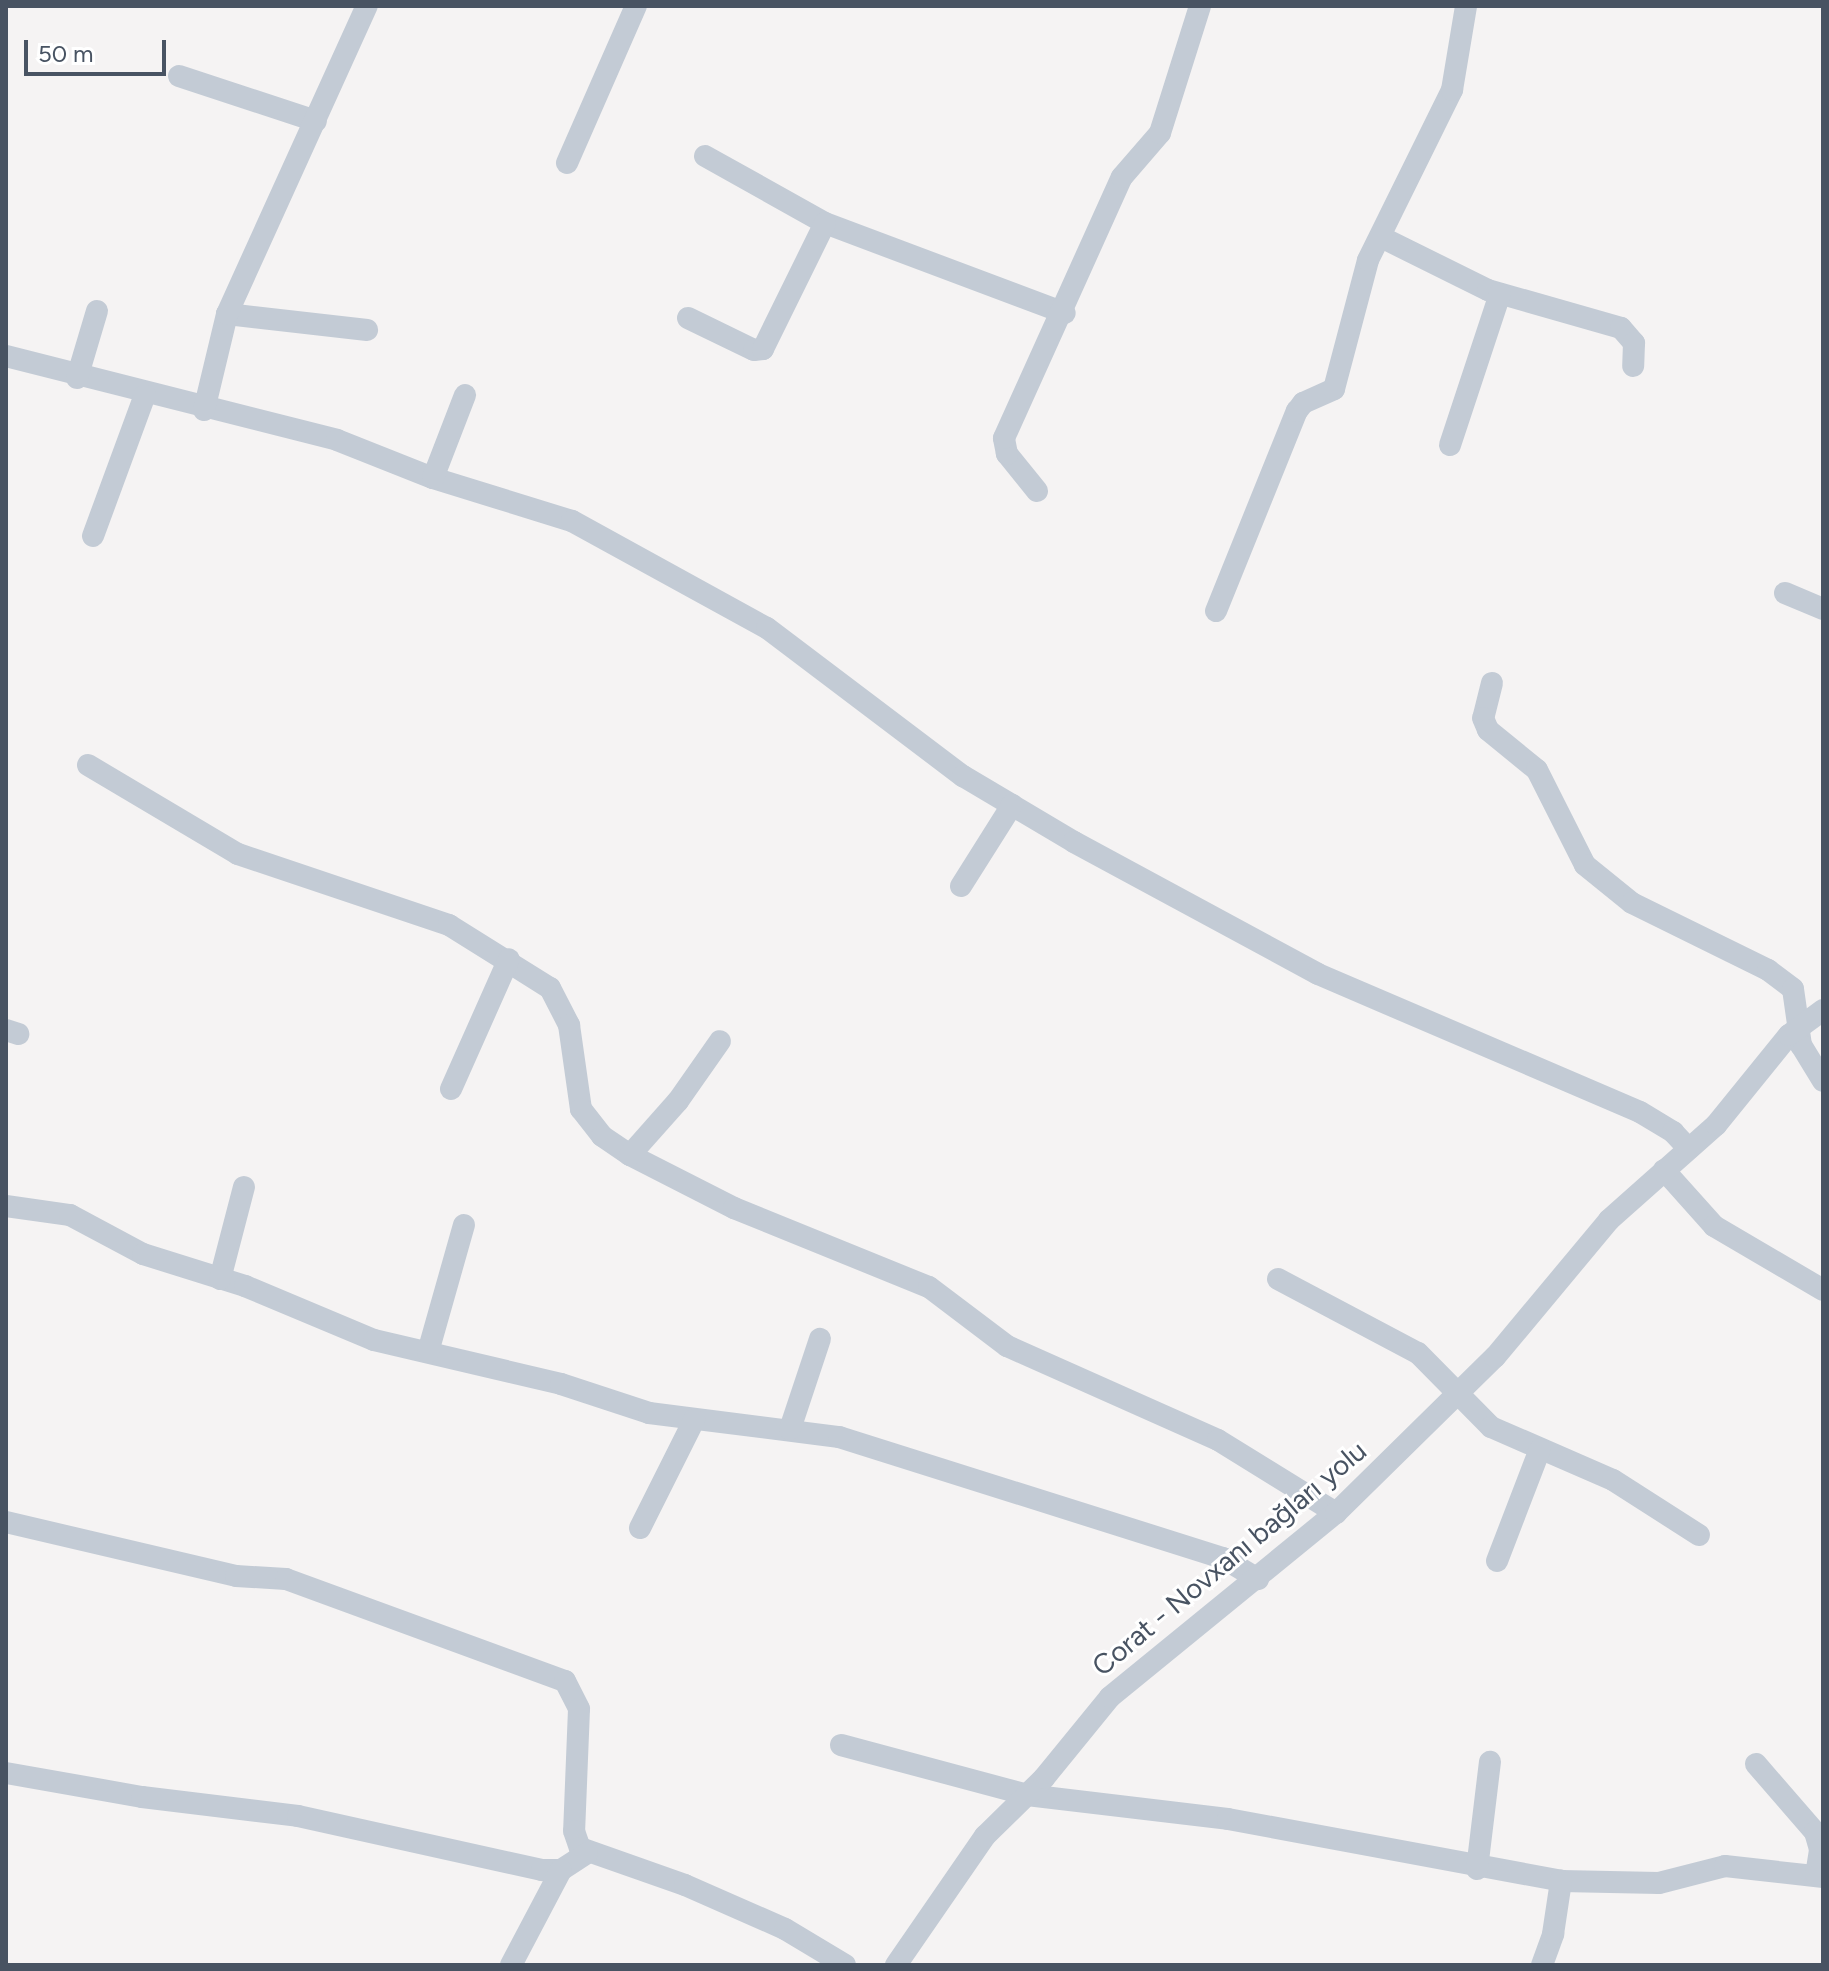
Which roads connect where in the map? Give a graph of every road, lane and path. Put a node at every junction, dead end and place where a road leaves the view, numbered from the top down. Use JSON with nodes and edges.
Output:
{"nodes":[{"id":1,"x":367,"y":6,"type":"edge"},
{"id":2,"x":636,"y":6,"type":"edge"},
{"id":3,"x":1200,"y":6,"type":"edge"},
{"id":4,"x":1466,"y":6,"type":"edge"},
{"id":5,"x":179,"y":76,"type":"dead end"},
{"id":6,"x":316,"y":121,"type":"junction"},
{"id":7,"x":705,"y":156,"type":"dead end"},
{"id":8,"x":567,"y":163,"type":"dead end"},
{"id":9,"x":825,"y":223,"type":"junction"},
{"id":10,"x":1381,"y":237,"type":"junction"},
{"id":11,"x":1500,"y":294,"type":"junction"},
{"id":12,"x":97,"y":311,"type":"dead end"},
{"id":13,"x":1065,"y":313,"type":"junction"},
{"id":14,"x":227,"y":314,"type":"junction"},
{"id":15,"x":688,"y":318,"type":"dead end"},
{"id":16,"x":367,"y":330,"type":"dead end"},
{"id":17,"x":6,"y":356,"type":"edge"},
{"id":18,"x":1633,"y":366,"type":"dead end"},
{"id":19,"x":77,"y":378,"type":"junction"},
{"id":20,"x":145,"y":395,"type":"junction"},
{"id":21,"x":465,"y":395,"type":"dead end"},
{"id":22,"x":204,"y":410,"type":"junction"},
{"id":23,"x":1450,"y":445,"type":"dead end"},
{"id":24,"x":433,"y":478,"type":"junction"},
{"id":25,"x":1037,"y":491,"type":"dead end"},
{"id":26,"x":93,"y":536,"type":"dead end"},
{"id":27,"x":1785,"y":593,"type":"dead end"},
{"id":28,"x":1823,"y":609,"type":"edge"},
{"id":29,"x":1216,"y":611,"type":"dead end"},
{"id":30,"x":1492,"y":683,"type":"dead end"},
{"id":31,"x":88,"y":765,"type":"dead end"},
{"id":32,"x":1012,"y":805,"type":"junction"},
{"id":33,"x":961,"y":886,"type":"dead end"},
{"id":34,"x":509,"y":959,"type":"junction"},
{"id":35,"x":1823,"y":1010,"type":"edge"},
{"id":36,"x":1798,"y":1028,"type":"junction"},
{"id":37,"x":720,"y":1041,"type":"dead end"},
{"id":38,"x":1823,"y":1081,"type":"edge"},
{"id":39,"x":451,"y":1089,"type":"dead end"},
{"id":40,"x":1689,"y":1149,"type":"junction"},
{"id":41,"x":630,"y":1155,"type":"junction"},
{"id":42,"x":1664,"y":1170,"type":"junction"},
{"id":43,"x":244,"y":1187,"type":"dead end"},
{"id":44,"x":6,"y":1206,"type":"edge"},
{"id":45,"x":464,"y":1225,"type":"dead end"},
{"id":46,"x":220,"y":1279,"type":"junction"},
{"id":47,"x":1278,"y":1279,"type":"dead end"},
{"id":48,"x":1823,"y":1290,"type":"edge"},
{"id":49,"x":820,"y":1339,"type":"dead end"},
{"id":50,"x":428,"y":1352,"type":"junction"},
{"id":51,"x":1457,"y":1395,"type":"junction"},
{"id":52,"x":694,"y":1420,"type":"junction"},
{"id":53,"x":790,"y":1429,"type":"junction"},
{"id":54,"x":1540,"y":1449,"type":"junction"},
{"id":55,"x":1336,"y":1513,"type":"junction"},
{"id":56,"x":6,"y":1522,"type":"edge"},
{"id":57,"x":640,"y":1528,"type":"dead end"},
{"id":58,"x":1699,"y":1535,"type":"dead end"},
{"id":59,"x":1497,"y":1561,"type":"dead end"},
{"id":60,"x":1258,"y":1579,"type":"junction"},
{"id":61,"x":841,"y":1745,"type":"dead end"},
{"id":62,"x":1490,"y":1762,"type":"dead end"},
{"id":63,"x":1756,"y":1764,"type":"dead end"},
{"id":64,"x":6,"y":1773,"type":"edge"},
{"id":65,"x":1027,"y":1795,"type":"junction"},
{"id":66,"x":587,"y":1853,"type":"junction"},
{"id":67,"x":1477,"y":1869,"type":"junction"},
{"id":68,"x":561,"y":1870,"type":"junction"},
{"id":69,"x":1820,"y":1876,"type":"edge"},
{"id":70,"x":1561,"y":1881,"type":"junction"},
{"id":71,"x":511,"y":1965,"type":"edge"},
{"id":72,"x":845,"y":1965,"type":"edge"},
{"id":73,"x":896,"y":1965,"type":"edge"},
{"id":74,"x":1542,"y":1965,"type":"edge"}],
"edges":[{"from":1,"to":6,"type":"street"},
{"from":2,"to":8,"type":"street"},
{"from":3,"to":13,"type":"street"},
{"from":4,"to":10,"type":"street"},
{"from":5,"to":6,"type":"street"},
{"from":6,"to":14,"type":"street"},
{"from":7,"to":9,"type":"street"},
{"from":9,"to":13,"type":"street"},
{"from":9,"to":15,"type":"street"},
{"from":10,"to":11,"type":"street"},
{"from":10,"to":29,"type":"street"},
{"from":11,"to":18,"type":"street"},
{"from":11,"to":23,"type":"street"},
{"from":12,"to":19,"type":"street"},
{"from":13,"to":25,"type":"street"},
{"from":14,"to":16,"type":"street"},
{"from":14,"to":22,"type":"street"},
{"from":17,"to":19,"type":"street"},
{"from":19,"to":20,"type":"street"},
{"from":20,"to":22,"type":"street"},
{"from":20,"to":26,"type":"street"},
{"from":21,"to":24,"type":"street"},
{"from":22,"to":24,"type":"street"},
{"from":24,"to":32,"type":"street"},
{"from":27,"to":28,"type":"street"},
{"from":30,"to":36,"type":"street"},
{"from":31,"to":34,"type":"street"},
{"from":32,"to":33,"type":"street"},
{"from":32,"to":40,"type":"street"},
{"from":34,"to":39,"type":"street"},
{"from":34,"to":41,"type":"street"},
{"from":35,"to":36,"type":"street","name":"Corat - Novxanı bağları yolu"},
{"from":36,"to":38,"type":"street"},
{"from":36,"to":40,"type":"street","name":"Corat - Novxanı bağları yolu"},
{"from":37,"to":41,"type":"street"},
{"from":40,"to":42,"type":"street","name":"Corat - Novxanı bağları yolu"},
{"from":41,"to":55,"type":"street"},
{"from":42,"to":48,"type":"street"},
{"from":42,"to":51,"type":"street","name":"Corat - Novxanı bağları yolu"},
{"from":43,"to":46,"type":"street"},
{"from":44,"to":46,"type":"street"},
{"from":45,"to":50,"type":"street"},
{"from":46,"to":50,"type":"street"},
{"from":47,"to":51,"type":"street"},
{"from":49,"to":53,"type":"street"},
{"from":50,"to":52,"type":"street"},
{"from":51,"to":54,"type":"street"},
{"from":51,"to":55,"type":"street","name":"Corat - Novxanı bağları yolu"},
{"from":52,"to":53,"type":"street"},
{"from":52,"to":57,"type":"street"},
{"from":53,"to":60,"type":"street"},
{"from":54,"to":58,"type":"street"},
{"from":54,"to":59,"type":"street"},
{"from":55,"to":60,"type":"street","name":"Corat - Novxanı bağları yolu"},
{"from":56,"to":66,"type":"street"},
{"from":60,"to":65,"type":"street","name":"Corat - Novxanı bağları yolu"},
{"from":61,"to":65,"type":"street"},
{"from":62,"to":67,"type":"street"},
{"from":63,"to":69,"type":"street"},
{"from":64,"to":68,"type":"street"},
{"from":65,"to":67,"type":"street"},
{"from":65,"to":73,"type":"street","name":"Corat - Novxanı bağları yolu"},
{"from":66,"to":68,"type":"street"},
{"from":66,"to":72,"type":"street"},
{"from":67,"to":70,"type":"street"},
{"from":68,"to":71,"type":"street"},
{"from":69,"to":70,"type":"street"},
{"from":70,"to":74,"type":"street"}]}
